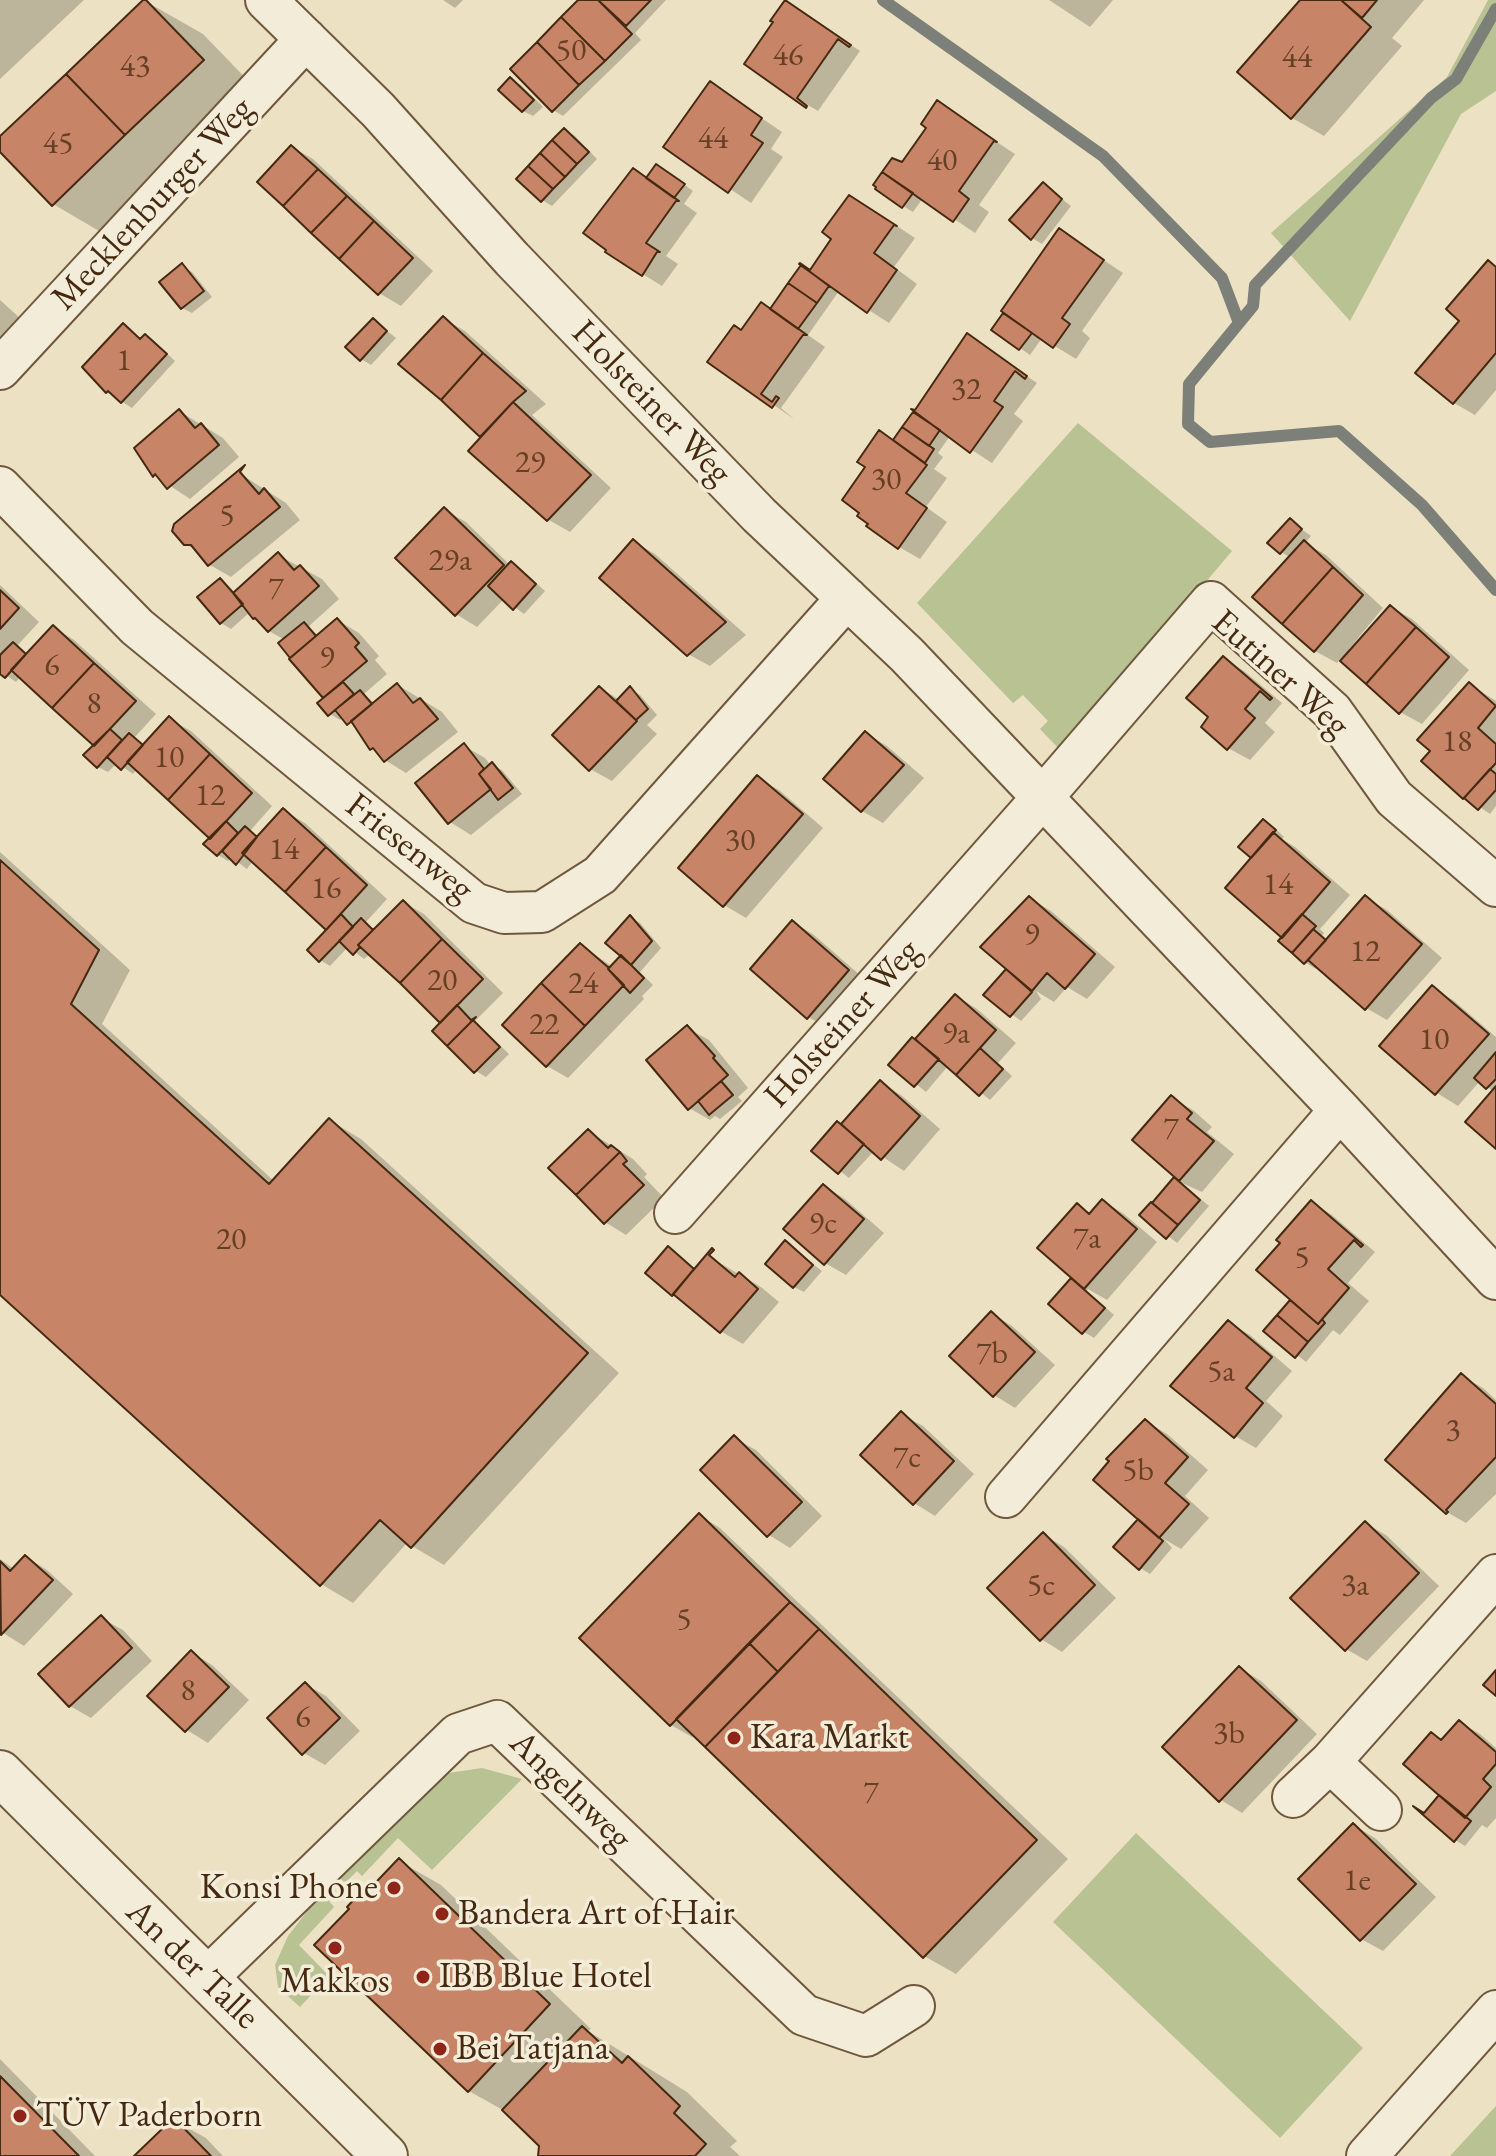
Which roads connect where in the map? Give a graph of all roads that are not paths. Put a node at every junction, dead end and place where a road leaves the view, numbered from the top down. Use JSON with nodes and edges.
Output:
{"nodes":[{"id":1,"x":266,"y":0,"type":"edge"},
{"id":2,"x":306,"y":39,"type":"junction"},
{"id":3,"x":0,"y":369,"type":"edge"},
{"id":4,"x":0,"y":487,"type":"edge"},
{"id":5,"x":847,"y":598,"type":"junction"},
{"id":6,"x":1042,"y":798,"type":"junction"},
{"id":7,"x":1496,"y":886,"type":"edge"},
{"id":8,"x":1340,"y":1110,"type":"junction"},
{"id":9,"x":675,"y":1213,"type":"dead end"},
{"id":10,"x":1496,"y":1279,"type":"edge"},
{"id":11,"x":1006,"y":1497,"type":"dead end"},
{"id":12,"x":1496,"y":1575,"type":"edge"},
{"id":13,"x":1330,"y":1762,"type":"junction"},
{"id":14,"x":0,"y":1773,"type":"edge"},
{"id":15,"x":1293,"y":1797,"type":"dead end"},
{"id":16,"x":1381,"y":1810,"type":"dead end"},
{"id":17,"x":206,"y":1979,"type":"junction"},
{"id":18,"x":914,"y":2006,"type":"dead end"},
{"id":19,"x":1496,"y":2011,"type":"edge"},
{"id":20,"x":385,"y":2156,"type":"edge"},
{"id":21,"x":1367,"y":2156,"type":"edge"}],
"edges":[{"from":1,"to":2,"type":"street","name":"Holsteiner Weg"},
{"from":2,"to":3,"type":"street","name":"Mecklenburger Weg"},
{"from":2,"to":5,"type":"street","name":"Holsteiner Weg"},
{"from":4,"to":5,"type":"street","name":"Friesenweg"},
{"from":5,"to":6,"type":"street","name":"Holsteiner Weg"},
{"from":6,"to":7,"type":"street","name":"Eutiner Weg"},
{"from":6,"to":8,"type":"street","name":"Holsteiner Weg"},
{"from":6,"to":9,"type":"street","name":"Holsteiner Weg"},
{"from":8,"to":10,"type":"street","name":"Holsteiner Weg"},
{"from":8,"to":11,"type":"street"},
{"from":12,"to":13,"type":"street"},
{"from":13,"to":15,"type":"street"},
{"from":13,"to":16,"type":"street"},
{"from":14,"to":17,"type":"street","name":"An der Talle"},
{"from":17,"to":18,"type":"street","name":"Angelnweg"},
{"from":17,"to":20,"type":"street","name":"An der Talle"},
{"from":19,"to":21,"type":"street"}]}
